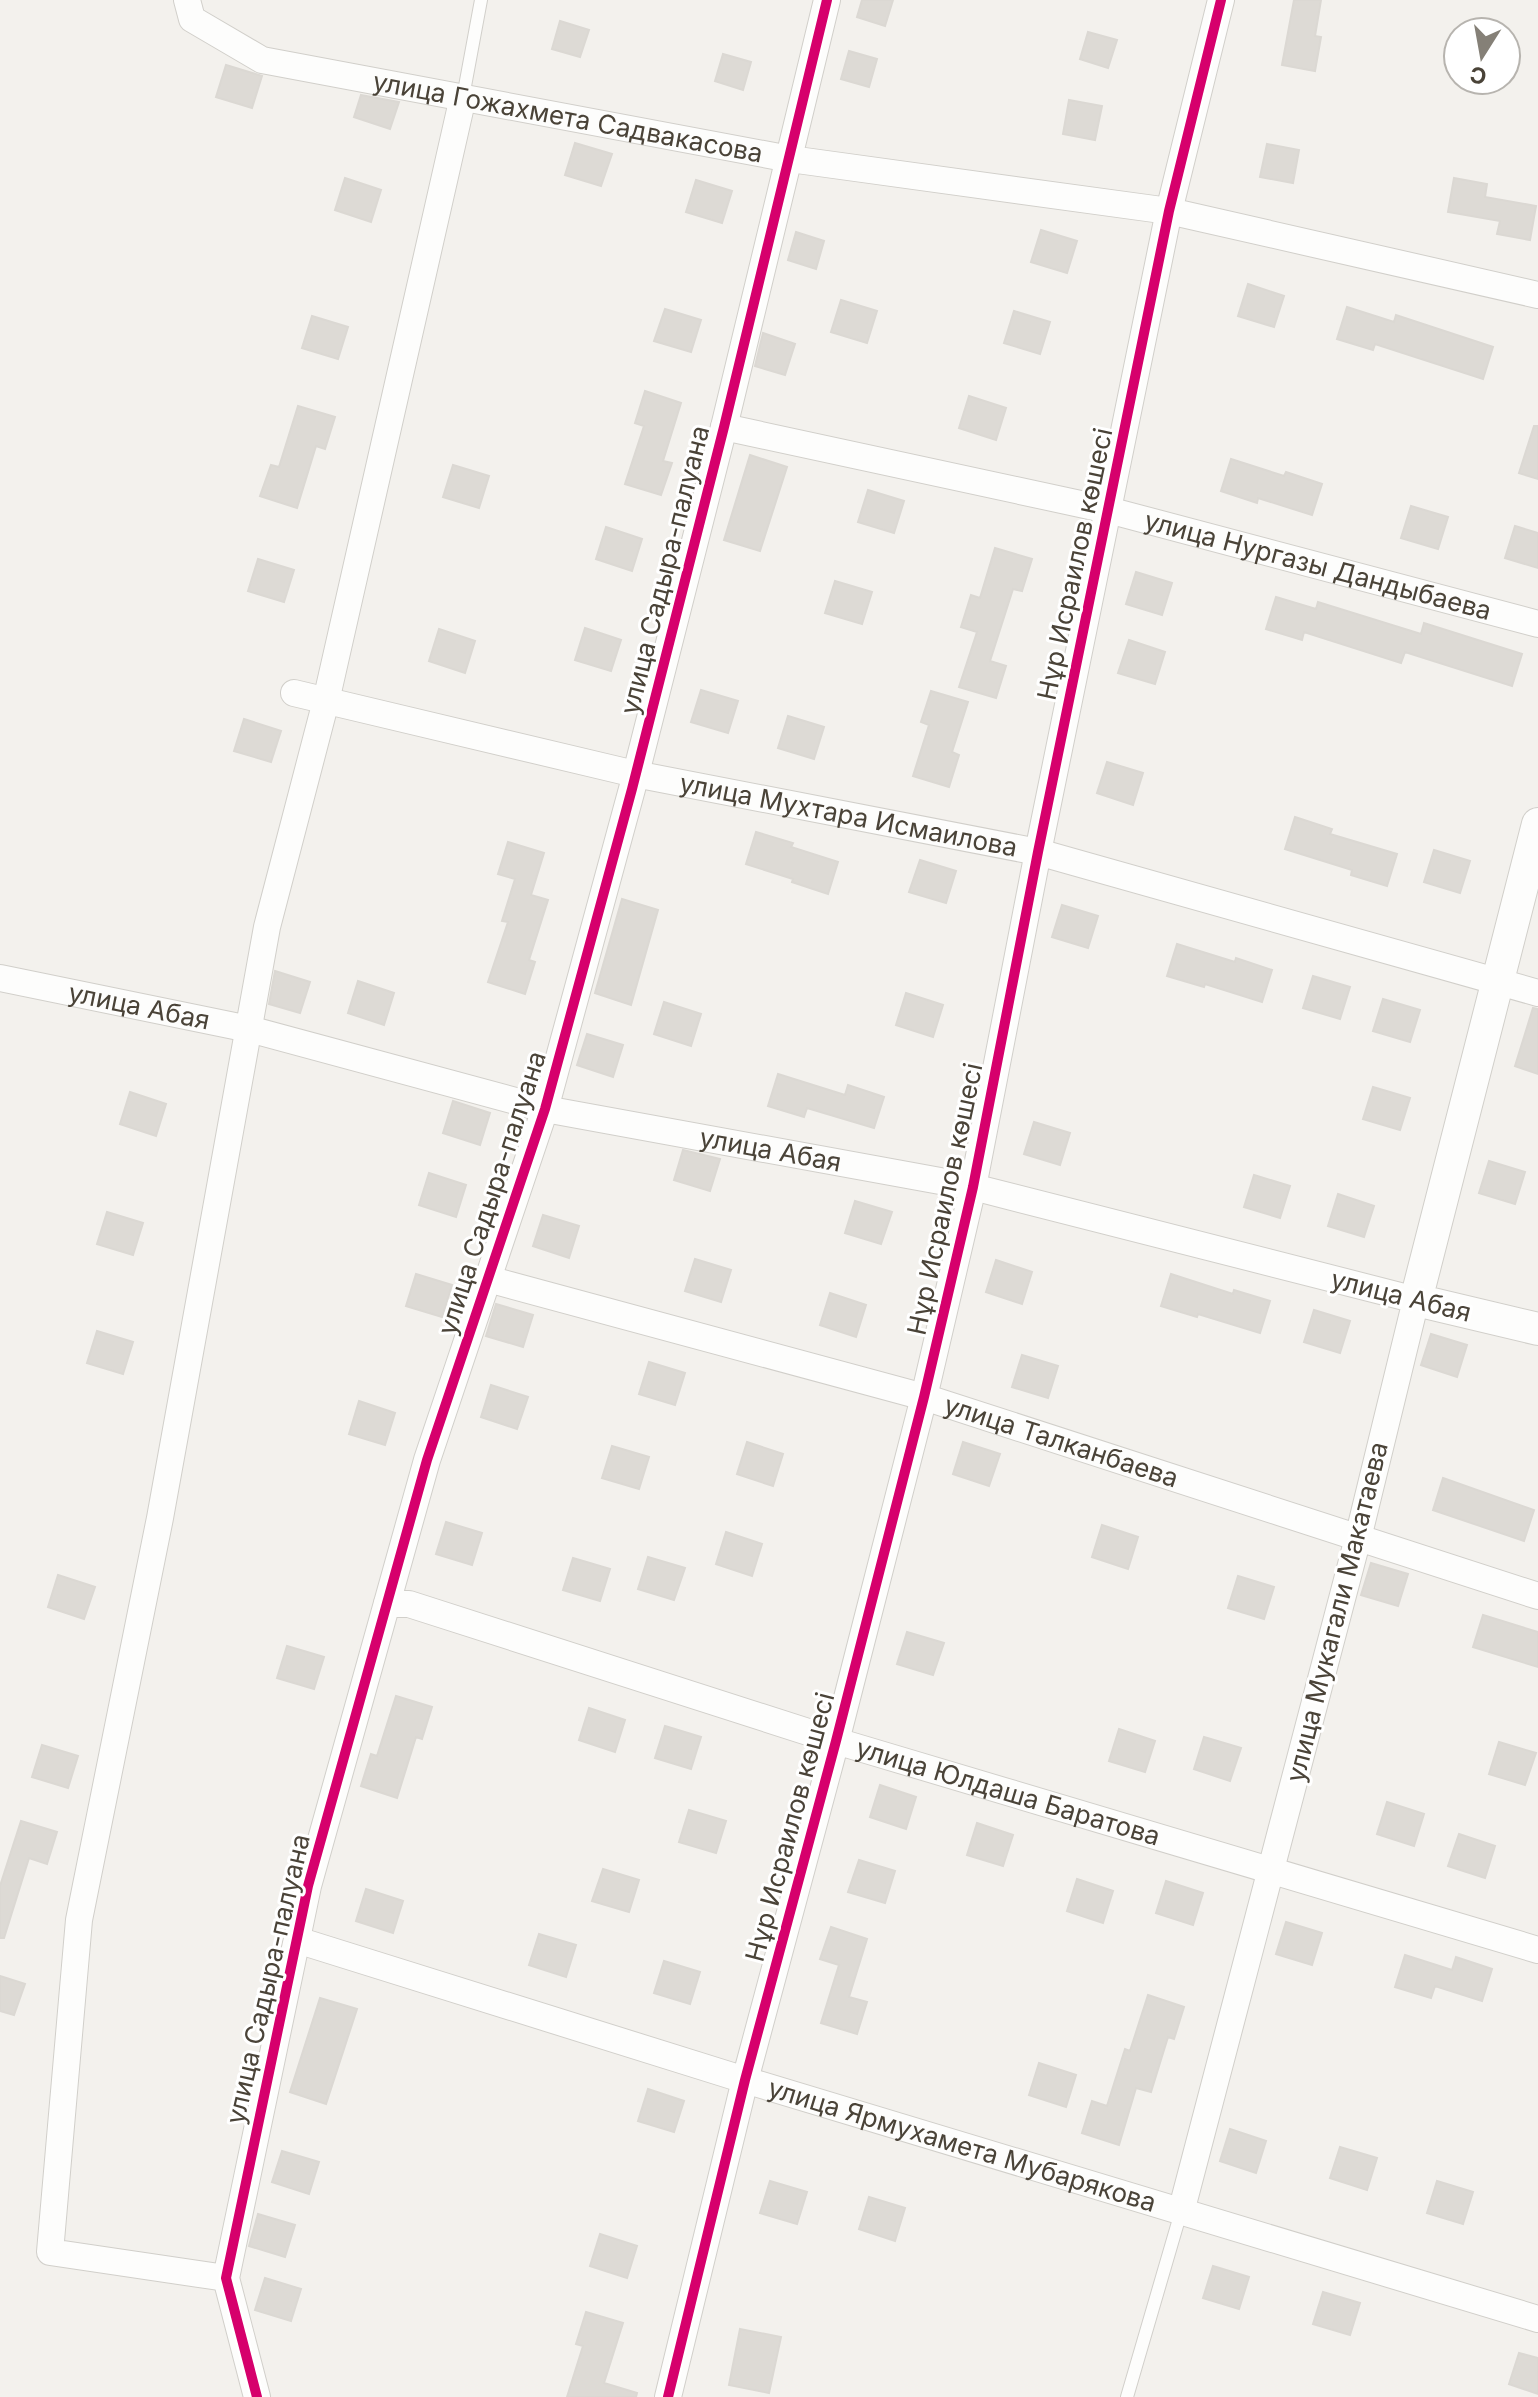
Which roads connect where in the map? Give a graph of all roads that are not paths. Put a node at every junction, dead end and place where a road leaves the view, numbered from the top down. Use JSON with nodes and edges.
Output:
{"nodes":[{"id":1,"x":187,"y":0,"type":"edge"},
{"id":2,"x":481,"y":0,"type":"edge"},
{"id":3,"x":827,"y":0,"type":"edge"},
{"id":4,"x":1221,"y":0,"type":"edge"},
{"id":5,"x":463,"y":97,"type":"junction"},
{"id":6,"x":790,"y":159,"type":"junction"},
{"id":7,"x":1169,"y":211,"type":"junction"},
{"id":8,"x":1538,"y":295,"type":"edge"},
{"id":9,"x":724,"y":427,"type":"junction"},
{"id":10,"x":1108,"y":510,"type":"junction"},
{"id":11,"x":1538,"y":624,"type":"edge"},
{"id":12,"x":294,"y":693,"type":"dead end"},
{"id":13,"x":326,"y":701,"type":"junction"},
{"id":14,"x":635,"y":774,"type":"junction"},
{"id":15,"x":1538,"y":824,"type":"edge"},
{"id":16,"x":1038,"y":852,"type":"junction"},
{"id":17,"x":0,"y":978,"type":"edge"},
{"id":18,"x":1497,"y":983,"type":"junction"},
{"id":19,"x":1538,"y":993,"type":"edge"},
{"id":20,"x":249,"y":1029,"type":"junction"},
{"id":21,"x":545,"y":1109,"type":"junction"},
{"id":22,"x":973,"y":1187,"type":"junction"},
{"id":23,"x":488,"y":1279,"type":"junction"},
{"id":24,"x":1416,"y":1300,"type":"junction"},
{"id":25,"x":1538,"y":1329,"type":"edge"},
{"id":26,"x":924,"y":1397,"type":"junction"},
{"id":27,"x":1358,"y":1538,"type":"junction"},
{"id":28,"x":1538,"y":1596,"type":"edge"},
{"id":29,"x":387,"y":1604,"type":"junction"},
{"id":30,"x":836,"y":1741,"type":"junction"},
{"id":31,"x":1271,"y":1869,"type":"junction"},
{"id":32,"x":297,"y":1940,"type":"junction"},
{"id":33,"x":1538,"y":1950,"type":"edge"},
{"id":34,"x":745,"y":2080,"type":"junction"},
{"id":35,"x":1181,"y":2212,"type":"junction"},
{"id":36,"x":226,"y":2278,"type":"junction"},
{"id":37,"x":1538,"y":2319,"type":"edge"},
{"id":38,"x":257,"y":2397,"type":"edge"},
{"id":39,"x":668,"y":2397,"type":"edge"},
{"id":40,"x":1127,"y":2397,"type":"edge"}],
"edges":[{"from":1,"to":5,"type":"street","name":"улица Гожахмета Садвакасова"},
{"from":2,"to":5,"type":"lane"},
{"from":3,"to":6,"type":"street","name":"улица Садыра-палуана"},
{"from":4,"to":7,"type":"street","name":"Нұр Исраилов көшесі"},
{"from":5,"to":6,"type":"street","name":"улица Гожахмета Садвакасова"},
{"from":5,"to":13,"type":"street"},
{"from":6,"to":7,"type":"street","name":"улица Гожахмета Садвакасова"},
{"from":6,"to":9,"type":"street","name":"улица Садыра-палуана"},
{"from":7,"to":8,"type":"street","name":"улица Гожахмета Садвакасова"},
{"from":7,"to":10,"type":"street","name":"Нұр Исраилов көшесі"},
{"from":9,"to":10,"type":"street","name":"улица Нургазы Дандыбаева"},
{"from":9,"to":14,"type":"street","name":"улица Садыра-палуана"},
{"from":10,"to":11,"type":"street","name":"улица Нургазы Дандыбаева"},
{"from":10,"to":16,"type":"street","name":"Нұр Исраилов көшесі"},
{"from":12,"to":13,"type":"street","name":"улица Мухтара Исмаилова"},
{"from":13,"to":14,"type":"street","name":"улица Мухтара Исмаилова"},
{"from":13,"to":20,"type":"street"},
{"from":14,"to":16,"type":"street","name":"улица Мухтара Исмаилова"},
{"from":14,"to":21,"type":"street","name":"улица Садыра-палуана"},
{"from":15,"to":18,"type":"street","name":"улица Мукагали Макатаева"},
{"from":16,"to":18,"type":"street","name":"улица Мухтара Исмаилова"},
{"from":16,"to":22,"type":"street","name":"Нұр Исраилов көшесі"},
{"from":17,"to":20,"type":"street","name":"улица Абая"},
{"from":18,"to":19,"type":"street","name":"улица Мухтара Исмаилова"},
{"from":18,"to":24,"type":"street","name":"улица Мукагали Макатаева"},
{"from":20,"to":21,"type":"street","name":"улица Абая"},
{"from":20,"to":36,"type":"street"},
{"from":21,"to":22,"type":"street","name":"улица Абая"},
{"from":21,"to":23,"type":"street","name":"улица Садыра-палуана"},
{"from":22,"to":24,"type":"street","name":"улица Абая"},
{"from":22,"to":26,"type":"street","name":"Нұр Исраилов көшесі"},
{"from":23,"to":26,"type":"street","name":"улица Талканбаева"},
{"from":23,"to":29,"type":"street","name":"улица Садыра-палуана"},
{"from":24,"to":25,"type":"street","name":"улица Абая"},
{"from":24,"to":27,"type":"street","name":"улица Мукагали Макатаева"},
{"from":26,"to":27,"type":"street","name":"улица Талканбаева"},
{"from":26,"to":30,"type":"street","name":"Нұр Исраилов көшесі"},
{"from":27,"to":28,"type":"street","name":"улица Талканбаева"},
{"from":27,"to":31,"type":"street","name":"улица Мукагали Макатаева"},
{"from":29,"to":30,"type":"street","name":"улица Юлдаша Баратова"},
{"from":29,"to":32,"type":"street","name":"улица Садыра-палуана"},
{"from":30,"to":31,"type":"street","name":"улица Юлдаша Баратова"},
{"from":30,"to":34,"type":"street","name":"Нұр Исраилов көшесі"},
{"from":31,"to":33,"type":"street","name":"улица Юлдаша Баратова"},
{"from":31,"to":35,"type":"street","name":"улица Мукагали Макатаева"},
{"from":32,"to":34,"type":"street","name":"улица Ярмухамета Мубарякова"},
{"from":32,"to":36,"type":"street","name":"улица Садыра-палуана"},
{"from":34,"to":35,"type":"street","name":"улица Ярмухамета Мубарякова"},
{"from":34,"to":39,"type":"street","name":"Нұр Исраилов көшесі"},
{"from":35,"to":37,"type":"street","name":"улица Ярмухамета Мубарякова"},
{"from":35,"to":40,"type":"lane","name":"улица Мукагали Макатаева"},
{"from":36,"to":38,"type":"street","name":"улица Садыра-палуана"}]}
